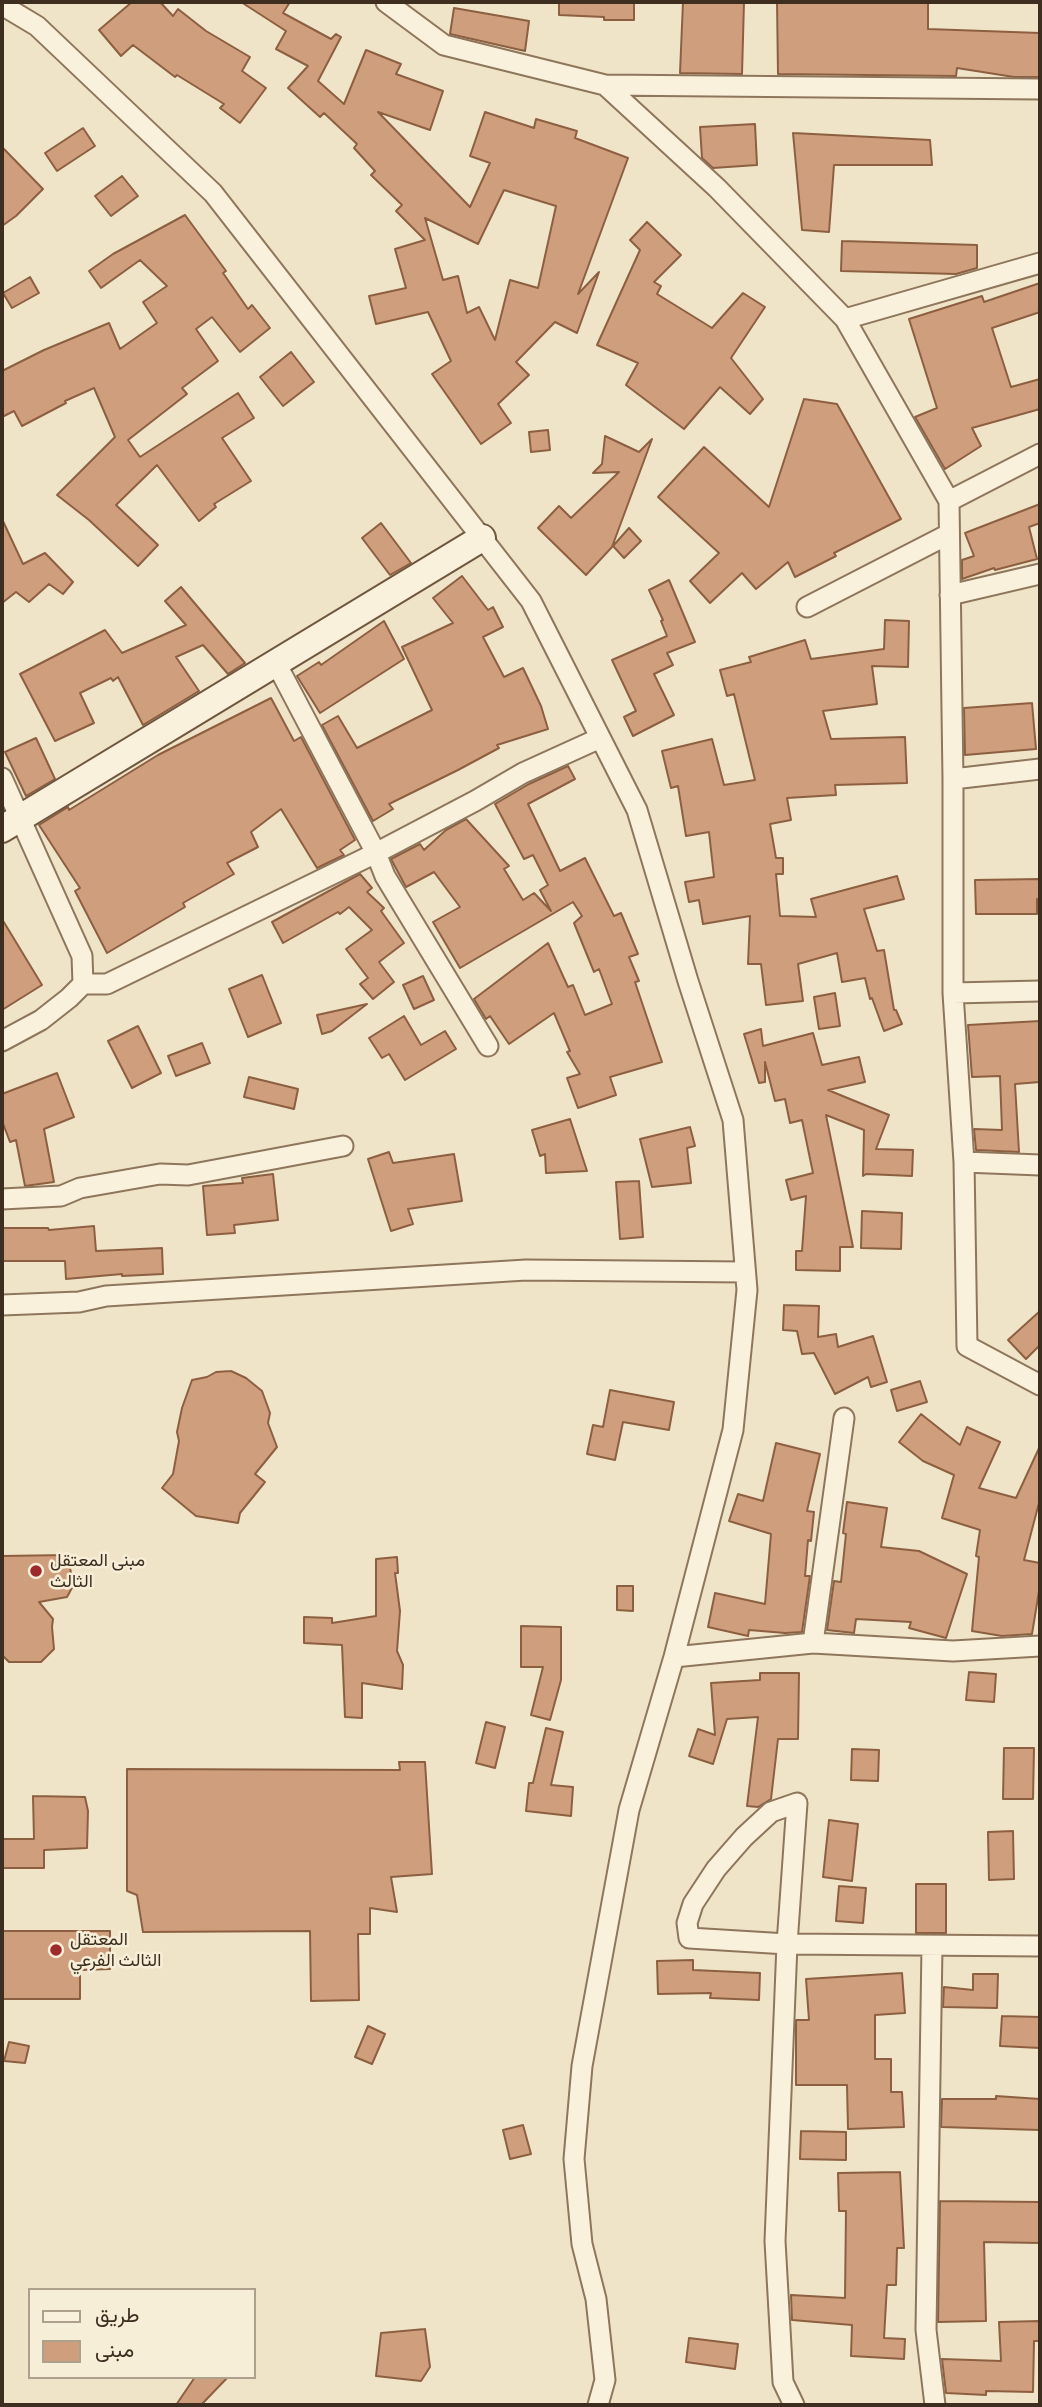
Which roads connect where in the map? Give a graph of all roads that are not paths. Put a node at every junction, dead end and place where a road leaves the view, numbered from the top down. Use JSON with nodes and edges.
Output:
{"nodes":[{"id":1,"x":386,"y":2,"type":"edge"},
{"id":2,"x":2,"y":5,"type":"edge"},
{"id":3,"x":605,"y":85,"type":"junction"},
{"id":4,"x":1040,"y":89,"type":"edge"},
{"id":5,"x":1040,"y":263,"type":"edge"},
{"id":6,"x":845,"y":319,"type":"junction"},
{"id":7,"x":1040,"y":454,"type":"edge"},
{"id":8,"x":949,"y":500,"type":"junction"},
{"id":9,"x":949,"y":534,"type":"junction"},
{"id":10,"x":482,"y":538,"type":"junction"},
{"id":11,"x":1040,"y":575,"type":"edge"},
{"id":12,"x":950,"y":595,"type":"junction"},
{"id":13,"x":807,"y":607,"type":"dead end"},
{"id":14,"x":276,"y":663,"type":"junction"},
{"id":15,"x":600,"y":738,"type":"junction"},
{"id":16,"x":1040,"y":769,"type":"edge"},
{"id":17,"x":2,"y":778,"type":"edge"},
{"id":18,"x":953,"y":779,"type":"junction"},
{"id":19,"x":10,"y":824,"type":"edge"},
{"id":20,"x":376,"y":853,"type":"junction"},
{"id":21,"x":83,"y":984,"type":"junction"},
{"id":22,"x":1040,"y":991,"type":"edge"},
{"id":23,"x":953,"y":993,"type":"junction"},
{"id":24,"x":2,"y":1041,"type":"edge"},
{"id":25,"x":488,"y":1046,"type":"dead end"},
{"id":26,"x":343,"y":1146,"type":"dead end"},
{"id":27,"x":964,"y":1162,"type":"junction"},
{"id":28,"x":1040,"y":1165,"type":"edge"},
{"id":29,"x":2,"y":1199,"type":"edge"},
{"id":30,"x":745,"y":1272,"type":"junction"},
{"id":31,"x":2,"y":1305,"type":"edge"},
{"id":32,"x":1040,"y":1385,"type":"edge"},
{"id":33,"x":844,"y":1418,"type":"dead end"},
{"id":34,"x":813,"y":1643,"type":"junction"},
{"id":35,"x":1040,"y":1646,"type":"edge"},
{"id":36,"x":674,"y":1657,"type":"junction"},
{"id":37,"x":787,"y":1944,"type":"junction"},
{"id":38,"x":932,"y":1946,"type":"junction"},
{"id":39,"x":1040,"y":1946,"type":"edge"},
{"id":40,"x":598,"y":2405,"type":"edge"},
{"id":41,"x":794,"y":2405,"type":"edge"},
{"id":42,"x":936,"y":2405,"type":"edge"}],
"edges":[{"from":1,"to":3,"type":"street"},
{"from":2,"to":10,"type":"street"},
{"from":3,"to":4,"type":"street"},
{"from":3,"to":6,"type":"street"},
{"from":5,"to":6,"type":"street"},
{"from":6,"to":8,"type":"street"},
{"from":7,"to":8,"type":"street"},
{"from":8,"to":9,"type":"street"},
{"from":9,"to":12,"type":"street"},
{"from":9,"to":13,"type":"street"},
{"from":10,"to":14,"type":"street"},
{"from":10,"to":15,"type":"street"},
{"from":11,"to":12,"type":"street"},
{"from":12,"to":18,"type":"street"},
{"from":14,"to":19,"type":"street"},
{"from":14,"to":20,"type":"street"},
{"from":15,"to":20,"type":"street"},
{"from":15,"to":30,"type":"street"},
{"from":16,"to":18,"type":"street"},
{"from":17,"to":19,"type":"street"},
{"from":18,"to":23,"type":"street"},
{"from":19,"to":21,"type":"street"},
{"from":20,"to":21,"type":"street"},
{"from":20,"to":25,"type":"street"},
{"from":21,"to":24,"type":"street"},
{"from":22,"to":23,"type":"street"},
{"from":23,"to":27,"type":"street"},
{"from":26,"to":29,"type":"street"},
{"from":27,"to":28,"type":"street"},
{"from":27,"to":32,"type":"street"},
{"from":30,"to":31,"type":"street"},
{"from":30,"to":36,"type":"street"},
{"from":33,"to":34,"type":"street"},
{"from":34,"to":35,"type":"street"},
{"from":34,"to":36,"type":"street"},
{"from":36,"to":40,"type":"street"},
{"from":37,"to":37,"type":"street"},
{"from":37,"to":38,"type":"street"},
{"from":37,"to":41,"type":"street"},
{"from":38,"to":39,"type":"street"},
{"from":38,"to":42,"type":"street"}]}
